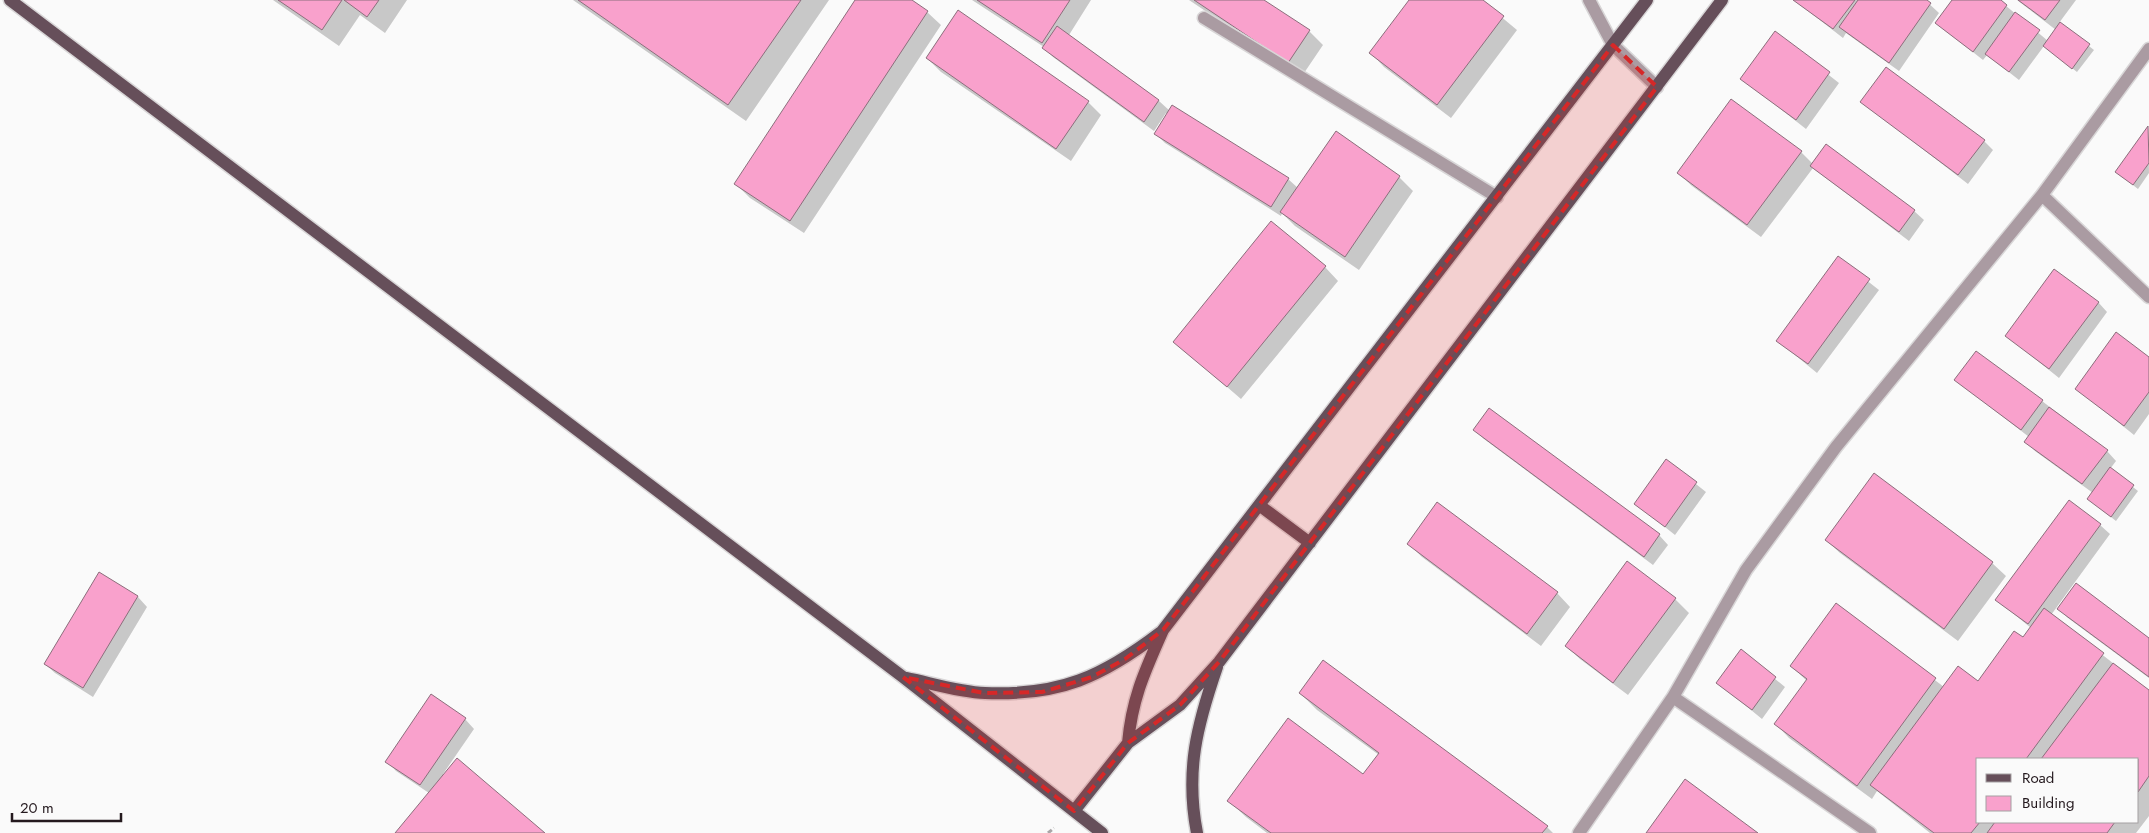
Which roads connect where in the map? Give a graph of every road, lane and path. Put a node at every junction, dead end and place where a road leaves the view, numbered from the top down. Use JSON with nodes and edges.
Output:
{"nodes":[{"id":1,"x":10,"y":0,"type":"edge"},
{"id":2,"x":1589,"y":0,"type":"edge"},
{"id":3,"x":1647,"y":0,"type":"edge"},
{"id":4,"x":1722,"y":0,"type":"edge"},
{"id":5,"x":1204,"y":18,"type":"dead end"},
{"id":6,"x":1613,"y":45,"type":"junction"},
{"id":7,"x":2149,"y":49,"type":"edge"},
{"id":8,"x":1657,"y":87,"type":"junction"},
{"id":9,"x":2042,"y":195,"type":"junction"},
{"id":10,"x":1497,"y":197,"type":"junction"},
{"id":11,"x":2149,"y":298,"type":"edge"},
{"id":12,"x":1259,"y":505,"type":"junction"},
{"id":13,"x":1310,"y":543,"type":"junction"},
{"id":14,"x":1163,"y":630,"type":"junction"},
{"id":15,"x":1219,"y":662,"type":"junction"},
{"id":16,"x":903,"y":677,"type":"junction"},
{"id":17,"x":1673,"y":697,"type":"junction"},
{"id":18,"x":1128,"y":742,"type":"junction"},
{"id":19,"x":1074,"y":811,"type":"junction"},
{"id":20,"x":1102,"y":833,"type":"edge"},
{"id":21,"x":1198,"y":833,"type":"edge"},
{"id":22,"x":1578,"y":833,"type":"edge"},
{"id":23,"x":1870,"y":833,"type":"edge"}],
"edges":[{"from":1,"to":16,"type":"main road"},
{"from":2,"to":6,"type":"street"},
{"from":3,"to":6,"type":"main road"},
{"from":4,"to":8,"type":"main road"},
{"from":5,"to":10,"type":"street"},
{"from":6,"to":8,"type":"street"},
{"from":6,"to":10,"type":"main road"},
{"from":7,"to":9,"type":"street"},
{"from":8,"to":13,"type":"main road"},
{"from":9,"to":11,"type":"street"},
{"from":9,"to":17,"type":"street"},
{"from":10,"to":12,"type":"main road"},
{"from":12,"to":13,"type":"main road"},
{"from":12,"to":14,"type":"main road"},
{"from":13,"to":15,"type":"main road"},
{"from":14,"to":16,"type":"main road"},
{"from":14,"to":18,"type":"main road"},
{"from":15,"to":18,"type":"main road"},
{"from":15,"to":21,"type":"main road"},
{"from":16,"to":19,"type":"main road"},
{"from":17,"to":22,"type":"street"},
{"from":17,"to":23,"type":"street"},
{"from":18,"to":19,"type":"main road"},
{"from":19,"to":20,"type":"main road"}]}
